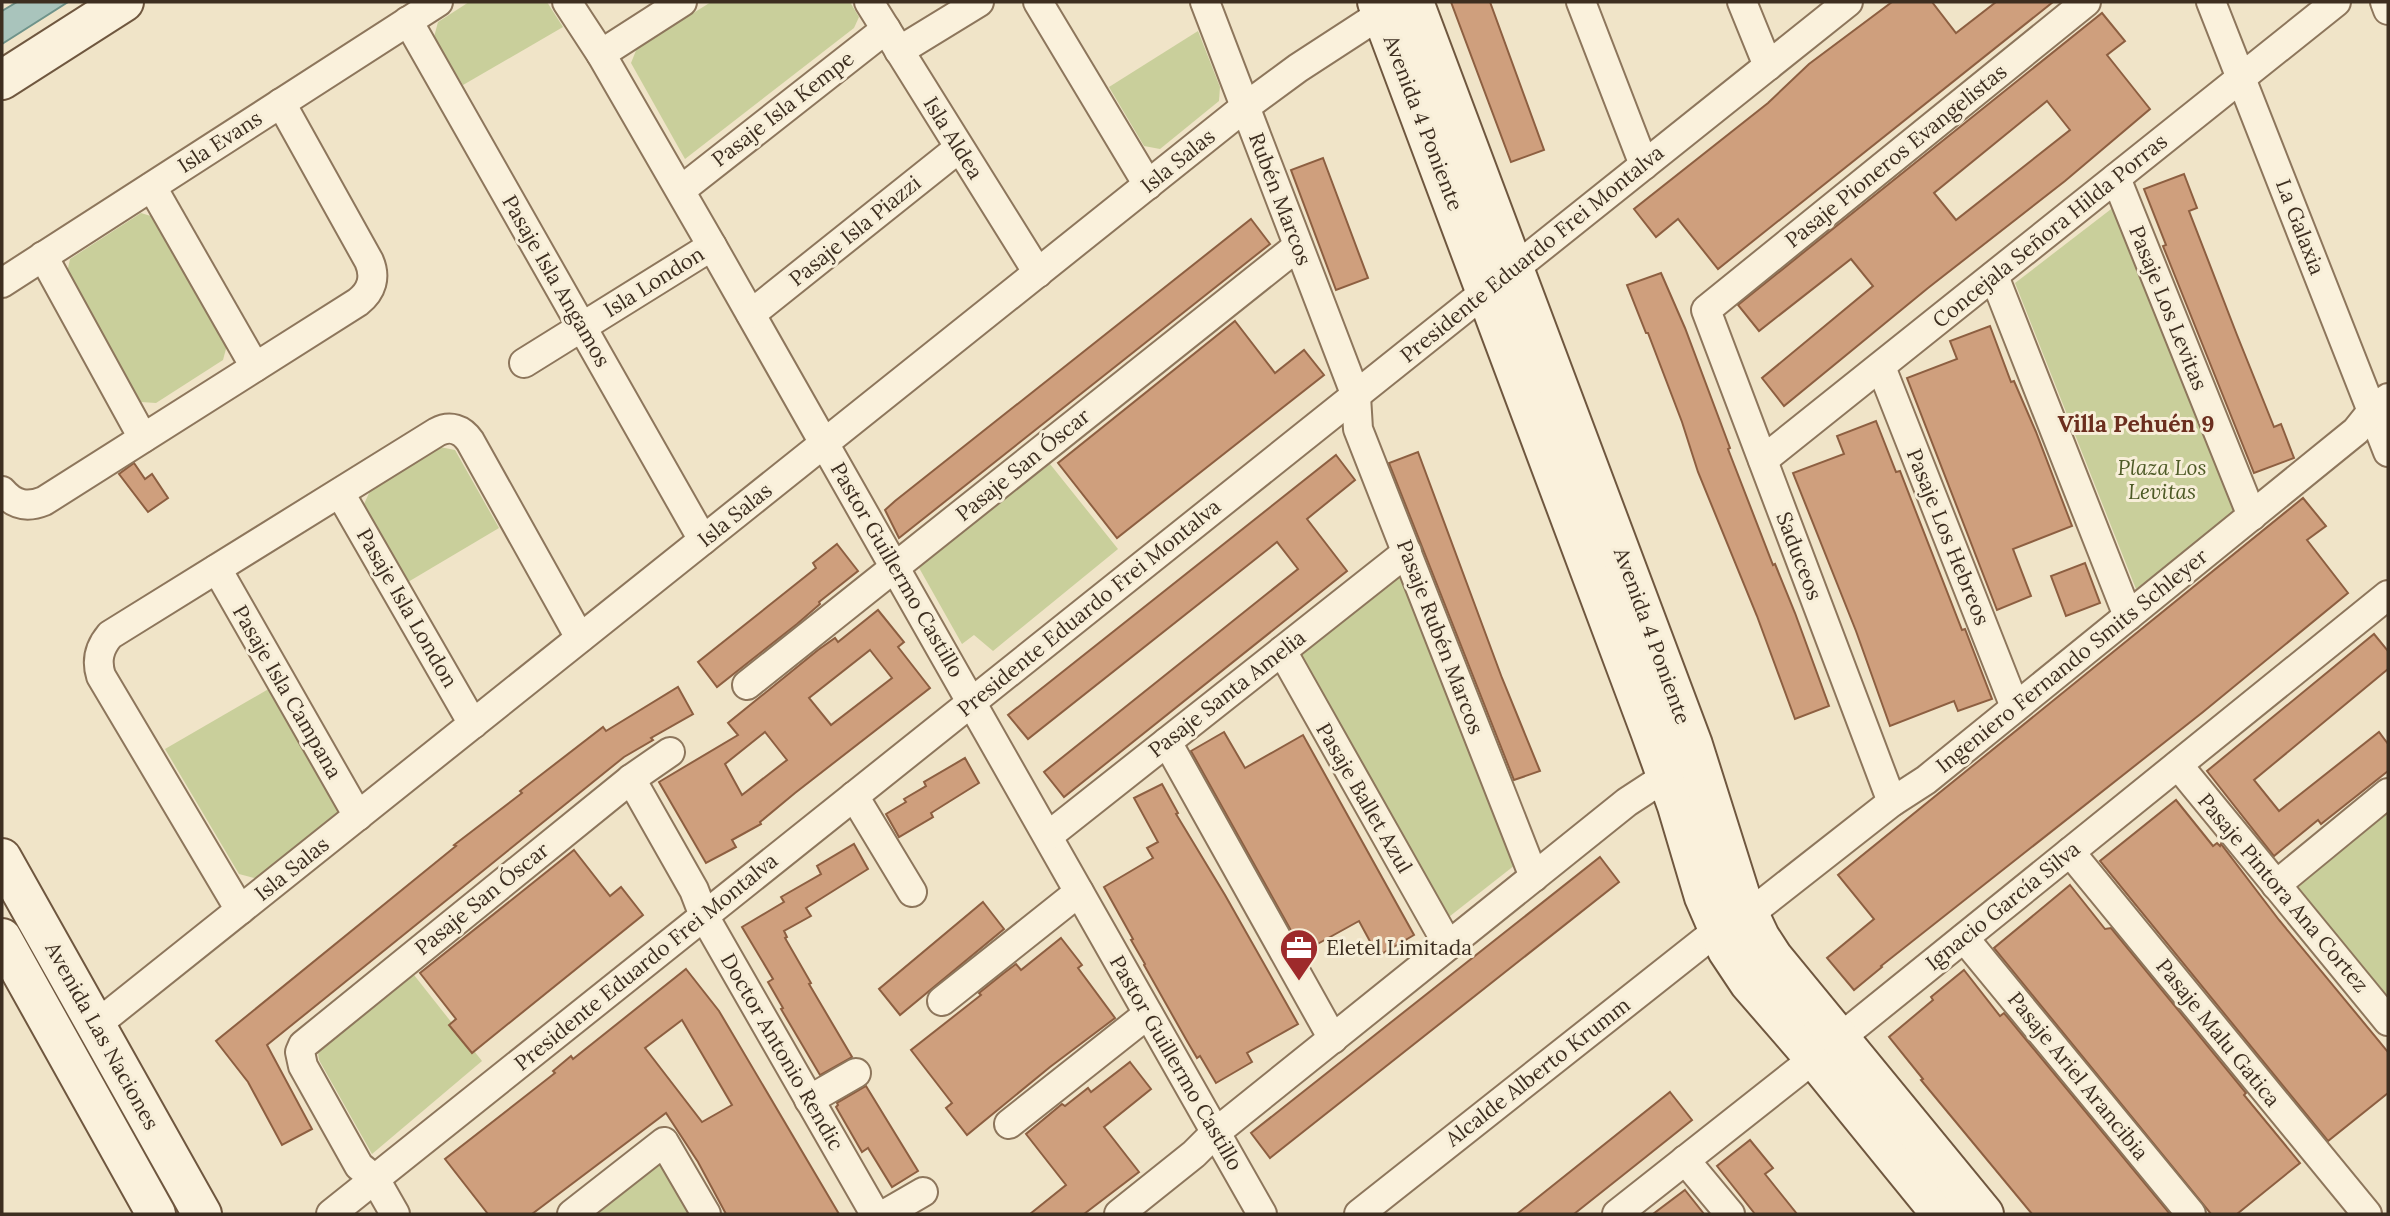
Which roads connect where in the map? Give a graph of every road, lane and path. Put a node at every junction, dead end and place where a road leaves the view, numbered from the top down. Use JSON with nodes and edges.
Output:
{"nodes":[{"id":1,"x":124,"y":2,"type":"edge"},
{"id":2,"x":438,"y":2,"type":"edge"},
{"id":3,"x":568,"y":2,"type":"edge"},
{"id":4,"x":682,"y":2,"type":"edge"},
{"id":5,"x":869,"y":2,"type":"edge"},
{"id":6,"x":979,"y":2,"type":"edge"},
{"id":7,"x":1038,"y":2,"type":"edge"},
{"id":8,"x":1205,"y":2,"type":"edge"},
{"id":9,"x":1581,"y":2,"type":"edge"},
{"id":10,"x":1742,"y":2,"type":"edge"},
{"id":11,"x":1847,"y":2,"type":"edge"},
{"id":12,"x":2086,"y":2,"type":"edge"},
{"id":13,"x":2211,"y":2,"type":"edge"},
{"id":14,"x":2336,"y":2,"type":"edge"},
{"id":15,"x":2385,"y":2,"type":"edge"},
{"id":16,"x":1390,"y":6,"type":"edge"},
{"id":17,"x":2388,"y":10,"type":"edge"},
{"id":18,"x":408,"y":21,"type":"junction"},
{"id":19,"x":892,"y":40,"type":"junction"},
{"id":20,"x":601,"y":54,"type":"junction"},
{"id":21,"x":1768,"y":66,"type":"junction"},
{"id":22,"x":2241,"y":78,"type":"junction"},
{"id":23,"x":2,"y":80,"type":"edge"},
{"id":24,"x":281,"y":103,"type":"junction"},
{"id":25,"x":1245,"y":107,"type":"junction"},
{"id":26,"x":959,"y":148,"type":"junction"},
{"id":27,"x":1644,"y":165,"type":"junction"},
{"id":28,"x":2116,"y":178,"type":"junction"},
{"id":29,"x":1149,"y":185,"type":"junction"},
{"id":30,"x":152,"y":187,"type":"junction"},
{"id":31,"x":681,"y":190,"type":"junction"},
{"id":32,"x":712,"y":246,"type":"junction"},
{"id":33,"x":1298,"y":246,"type":"junction"},
{"id":34,"x":43,"y":256,"type":"junction"},
{"id":35,"x":1038,"y":274,"type":"junction"},
{"id":36,"x":1994,"y":276,"type":"junction"},
{"id":37,"x":1501,"y":280,"type":"junction"},
{"id":38,"x":2,"y":283,"type":"edge"},
{"id":39,"x":1706,"y":310,"type":"joint"},
{"id":40,"x":751,"y":314,"type":"junction"},
{"id":41,"x":582,"y":327,"type":"junction"},
{"id":42,"x":524,"y":363,"type":"dead end"},
{"id":43,"x":1881,"y":367,"type":"junction"},
{"id":44,"x":255,"y":368,"type":"junction"},
{"id":45,"x":1356,"y":396,"type":"junction"},
{"id":46,"x":2380,"y":404,"type":"edge"},
{"id":47,"x":143,"y":438,"type":"junction"},
{"id":48,"x":825,"y":443,"type":"junction"},
{"id":49,"x":2388,"y":453,"type":"edge"},
{"id":50,"x":1763,"y":460,"type":"junction"},
{"id":51,"x":2,"y":491,"type":"edge"},
{"id":52,"x":340,"y":493,"type":"junction"},
{"id":53,"x":2252,"y":516,"type":"junction"},
{"id":54,"x":703,"y":540,"type":"junction"},
{"id":55,"x":1407,"y":552,"type":"junction"},
{"id":56,"x":895,"y":568,"type":"junction"},
{"id":57,"x":217,"y":569,"type":"junction"},
{"id":58,"x":2388,"y":596,"type":"edge"},
{"id":59,"x":2128,"y":616,"type":"junction"},
{"id":60,"x":580,"y":638,"type":"junction"},
{"id":61,"x":1282,"y":651,"type":"junction"},
{"id":62,"x":747,"y":685,"type":"dead end"},
{"id":63,"x":972,"y":702,"type":"junction"},
{"id":64,"x":2015,"y":707,"type":"junction"},
{"id":65,"x":473,"y":724,"type":"junction"},
{"id":66,"x":1167,"y":742,"type":"junction"},
{"id":67,"x":670,"y":752,"type":"dead end"},
{"id":68,"x":2178,"y":765,"type":"junction"},
{"id":69,"x":631,"y":779,"type":"junction"},
{"id":70,"x":1667,"y":779,"type":"junction"},
{"id":71,"x":2388,"y":793,"type":"edge"},
{"id":72,"x":854,"y":796,"type":"junction"},
{"id":73,"x":1892,"y":802,"type":"junction"},
{"id":74,"x":358,"y":816,"type":"junction"},
{"id":75,"x":1048,"y":836,"type":"junction"},
{"id":76,"x":2070,"y":852,"type":"junction"},
{"id":77,"x":2,"y":858,"type":"edge"},
{"id":78,"x":1534,"y":877,"type":"junction"},
{"id":79,"x":2276,"y":885,"type":"junction"},
{"id":80,"x":912,"y":892,"type":"dead end"},
{"id":81,"x":1079,"y":892,"type":"junction"},
{"id":82,"x":240,"y":910,"type":"junction"},
{"id":83,"x":704,"y":916,"type":"junction"},
{"id":84,"x":1733,"y":923,"type":"junction"},
{"id":85,"x":2,"y":938,"type":"edge"},
{"id":86,"x":1964,"y":938,"type":"junction"},
{"id":87,"x":1448,"y":945,"type":"junction"},
{"id":88,"x":942,"y":1001,"type":"dead end"},
{"id":89,"x":1147,"y":1014,"type":"junction"},
{"id":90,"x":2388,"y":1019,"type":"edge"},
{"id":91,"x":96,"y":1025,"type":"junction"},
{"id":92,"x":1332,"y":1038,"type":"junction"},
{"id":93,"x":1827,"y":1048,"type":"junction"},
{"id":94,"x":856,"y":1073,"type":"dead end"},
{"id":95,"x":809,"y":1100,"type":"junction"},
{"id":96,"x":1009,"y":1124,"type":"dead end"},
{"id":97,"x":1215,"y":1133,"type":"junction"},
{"id":98,"x":1685,"y":1160,"type":"junction"},
{"id":99,"x":375,"y":1179,"type":"junction"},
{"id":100,"x":923,"y":1192,"type":"dead end"},
{"id":101,"x":2388,"y":1210,"type":"edge"},
{"id":102,"x":156,"y":1214,"type":"edge"},
{"id":103,"x":202,"y":1214,"type":"edge"},
{"id":104,"x":331,"y":1214,"type":"edge"},
{"id":105,"x":395,"y":1214,"type":"edge"},
{"id":106,"x":572,"y":1214,"type":"edge"},
{"id":107,"x":706,"y":1214,"type":"edge"},
{"id":108,"x":875,"y":1214,"type":"edge"},
{"id":109,"x":885,"y":1214,"type":"edge"},
{"id":110,"x":1119,"y":1214,"type":"edge"},
{"id":111,"x":1262,"y":1214,"type":"edge"},
{"id":112,"x":1359,"y":1214,"type":"edge"},
{"id":113,"x":1617,"y":1214,"type":"edge"},
{"id":114,"x":1730,"y":1214,"type":"edge"},
{"id":115,"x":1941,"y":1214,"type":"edge"},
{"id":116,"x":1984,"y":1214,"type":"edge"},
{"id":117,"x":2192,"y":1214,"type":"edge"},
{"id":118,"x":2367,"y":1214,"type":"edge"},
{"id":119,"x":2383,"y":1214,"type":"edge"}],
"edges":[{"from":1,"to":23,"type":"street"},
{"from":2,"to":18,"type":"street","name":"Isla Evans"},
{"from":3,"to":20,"type":"street","name":"Pastor Guillermo Castillo"},
{"from":4,"to":20,"type":"street"},
{"from":5,"to":19,"type":"street","name":"Isla Aldea"},
{"from":6,"to":19,"type":"street","name":"Pasaje Isla Kempe"},
{"from":7,"to":29,"type":"street"},
{"from":8,"to":25,"type":"street","name":"Rubén Marcos"},
{"from":9,"to":27,"type":"street"},
{"from":10,"to":21,"type":"street"},
{"from":11,"to":21,"type":"street","name":"Presidente Eduardo Frei Montalva"},
{"from":12,"to":39,"type":"street","name":"Pasaje Pioneros Evangelistas"},
{"from":13,"to":22,"type":"street","name":"La Galaxia"},
{"from":14,"to":22,"type":"street","name":"Concejala Señora Hilda Porras"},
{"from":15,"to":17,"type":"street"},
{"from":16,"to":25,"type":"street","name":"Isla Salas"},
{"from":16,"to":37,"type":"street","name":"Avenida 4 Poniente"},
{"from":18,"to":24,"type":"street","name":"Isla Evans"},
{"from":18,"to":41,"type":"street","name":"Pasaje Isla Angamos"},
{"from":19,"to":26,"type":"street","name":"Isla Aldea"},
{"from":19,"to":31,"type":"street","name":"Pasaje Isla Kempe"},
{"from":20,"to":31,"type":"street","name":"Pastor Guillermo Castillo"},
{"from":21,"to":27,"type":"street","name":"Presidente Eduardo Frei Montalva"},
{"from":22,"to":28,"type":"street","name":"Concejala Señora Hilda Porras"},
{"from":22,"to":46,"type":"street","name":"La Galaxia"},
{"from":24,"to":30,"type":"street","name":"Isla Evans"},
{"from":24,"to":44,"type":"street"},
{"from":25,"to":29,"type":"street","name":"Isla Salas"},
{"from":25,"to":33,"type":"street","name":"Rubén Marcos"},
{"from":26,"to":35,"type":"street","name":"Isla Aldea"},
{"from":26,"to":40,"type":"street","name":"Pasaje Isla Piazzi"},
{"from":27,"to":37,"type":"street","name":"Presidente Eduardo Frei Montalva"},
{"from":28,"to":36,"type":"street","name":"Concejala Señora Hilda Porras"},
{"from":28,"to":53,"type":"street","name":"Pasaje Los Levitas"},
{"from":29,"to":35,"type":"street","name":"Isla Salas"},
{"from":30,"to":34,"type":"street","name":"Isla Evans"},
{"from":30,"to":44,"type":"street"},
{"from":31,"to":32,"type":"street","name":"Pastor Guillermo Castillo"},
{"from":32,"to":40,"type":"street","name":"Pastor Guillermo Castillo"},
{"from":32,"to":41,"type":"street","name":"Isla London"},
{"from":33,"to":45,"type":"street","name":"Rubén Marcos"},
{"from":33,"to":56,"type":"street","name":"Pasaje San Óscar"},
{"from":34,"to":38,"type":"street","name":"Isla Evans"},
{"from":34,"to":47,"type":"street"},
{"from":35,"to":48,"type":"street","name":"Isla Salas"},
{"from":36,"to":43,"type":"street","name":"Concejala Señora Hilda Porras"},
{"from":36,"to":59,"type":"street"},
{"from":37,"to":45,"type":"street","name":"Presidente Eduardo Frei Montalva"},
{"from":37,"to":70,"type":"street","name":"Avenida 4 Poniente"},
{"from":37,"to":84,"type":"street","name":"Avenida 4 Poniente"},
{"from":39,"to":50,"type":"street","name":"Saduceos"},
{"from":40,"to":48,"type":"street","name":"Pastor Guillermo Castillo"},
{"from":41,"to":42,"type":"street","name":"Isla London"},
{"from":41,"to":54,"type":"street","name":"Pasaje Isla Angamos"},
{"from":43,"to":50,"type":"street","name":"Concejala Señora Hilda Porras"},
{"from":43,"to":64,"type":"street","name":"Pasaje Los Hebreos"},
{"from":44,"to":47,"type":"street"},
{"from":45,"to":55,"type":"street","name":"Pasaje Rubén Marcos"},
{"from":45,"to":63,"type":"street","name":"Presidente Eduardo Frei Montalva"},
{"from":46,"to":49,"type":"street","name":"La Galaxia"},
{"from":46,"to":53,"type":"street","name":"Ingeniero Fernando Smits Schleyer"},
{"from":47,"to":51,"type":"street"},
{"from":48,"to":54,"type":"street","name":"Isla Salas"},
{"from":48,"to":56,"type":"street","name":"Pastor Guillermo Castillo"},
{"from":50,"to":73,"type":"street","name":"Saduceos"},
{"from":52,"to":57,"type":"street"},
{"from":52,"to":60,"type":"street"},
{"from":52,"to":65,"type":"street","name":"Pasaje Isla London"},
{"from":53,"to":59,"type":"street","name":"Ingeniero Fernando Smits Schleyer"},
{"from":54,"to":60,"type":"street","name":"Isla Salas"},
{"from":55,"to":61,"type":"street","name":"Pasaje Santa Amelia"},
{"from":55,"to":78,"type":"street","name":"Pasaje Rubén Marcos"},
{"from":56,"to":62,"type":"street","name":"Pasaje San Óscar"},
{"from":56,"to":63,"type":"street","name":"Pastor Guillermo Castillo"},
{"from":57,"to":74,"type":"street","name":"Pasaje Isla Campana"},
{"from":57,"to":82,"type":"street"},
{"from":58,"to":68,"type":"street","name":"Ignacio García Silva"},
{"from":59,"to":64,"type":"street","name":"Ingeniero Fernando Smits Schleyer"},
{"from":60,"to":65,"type":"street","name":"Isla Salas"},
{"from":61,"to":66,"type":"street","name":"Pasaje Santa Amelia"},
{"from":61,"to":87,"type":"street","name":"Pasaje Ballet Azul"},
{"from":63,"to":72,"type":"street","name":"Presidente Eduardo Frei Montalva"},
{"from":63,"to":75,"type":"street","name":"Pastor Guillermo Castillo"},
{"from":64,"to":73,"type":"street","name":"Ingeniero Fernando Smits Schleyer"},
{"from":65,"to":74,"type":"street","name":"Isla Salas"},
{"from":66,"to":75,"type":"street","name":"Pasaje Santa Amelia"},
{"from":66,"to":92,"type":"street"},
{"from":67,"to":69,"type":"street","name":"Pasaje San Óscar"},
{"from":68,"to":76,"type":"street","name":"Ignacio García Silva"},
{"from":68,"to":79,"type":"street","name":"Pasaje Pintora Ana Cortez"},
{"from":69,"to":83,"type":"street","name":"Doctor Antonio Rendic"},
{"from":69,"to":99,"type":"street","name":"Pasaje San Óscar"},
{"from":70,"to":78,"type":"street"},
{"from":70,"to":84,"type":"street","name":"Avenida 4 Poniente"},
{"from":71,"to":79,"type":"street"},
{"from":72,"to":80,"type":"street"},
{"from":72,"to":83,"type":"street","name":"Presidente Eduardo Frei Montalva"},
{"from":73,"to":84,"type":"street","name":"Ingeniero Fernando Smits Schleyer"},
{"from":74,"to":82,"type":"street","name":"Isla Salas"},
{"from":75,"to":81,"type":"street","name":"Pastor Guillermo Castillo"},
{"from":76,"to":86,"type":"street","name":"Ignacio García Silva"},
{"from":76,"to":118,"type":"street","name":"Pasaje Malu Gatica"},
{"from":77,"to":91,"type":"street","name":"Avenida Las Naciones"},
{"from":78,"to":87,"type":"street"},
{"from":79,"to":90,"type":"street","name":"Pasaje Pintora Ana Cortez"},
{"from":81,"to":88,"type":"street"},
{"from":81,"to":89,"type":"street","name":"Pastor Guillermo Castillo"},
{"from":82,"to":91,"type":"street","name":"Isla Salas"},
{"from":83,"to":95,"type":"street","name":"Doctor Antonio Rendic"},
{"from":83,"to":99,"type":"street","name":"Presidente Eduardo Frei Montalva"},
{"from":84,"to":93,"type":"street","name":"Avenida 4 Poniente"},
{"from":84,"to":112,"type":"street","name":"Alcalde Alberto Krumm"},
{"from":85,"to":102,"type":"street","name":"Avenida Las Naciones"},
{"from":86,"to":93,"type":"street","name":"Ignacio García Silva"},
{"from":86,"to":117,"type":"street","name":"Pasaje Ariel Arancibia"},
{"from":87,"to":92,"type":"street"},
{"from":89,"to":96,"type":"street"},
{"from":89,"to":97,"type":"street","name":"Pastor Guillermo Castillo"},
{"from":91,"to":103,"type":"street","name":"Avenida Las Naciones"},
{"from":92,"to":97,"type":"street"},
{"from":93,"to":98,"type":"street","name":"Ignacio García Silva"},
{"from":93,"to":115,"type":"street","name":"Avenida 4 Poniente"},
{"from":93,"to":116,"type":"street","name":"Avenida 4 Poniente"},
{"from":94,"to":95,"type":"street"},
{"from":95,"to":108,"type":"street","name":"Doctor Antonio Rendic"},
{"from":97,"to":110,"type":"street"},
{"from":97,"to":111,"type":"street","name":"Pastor Guillermo Castillo"},
{"from":98,"to":113,"type":"street","name":"Ignacio García Silva"},
{"from":98,"to":114,"type":"street"},
{"from":99,"to":104,"type":"street","name":"Presidente Eduardo Frei Montalva"},
{"from":99,"to":105,"type":"street"},
{"from":100,"to":109,"type":"street"},
{"from":101,"to":119,"type":"street"},
{"from":106,"to":107,"type":"street"}]}
